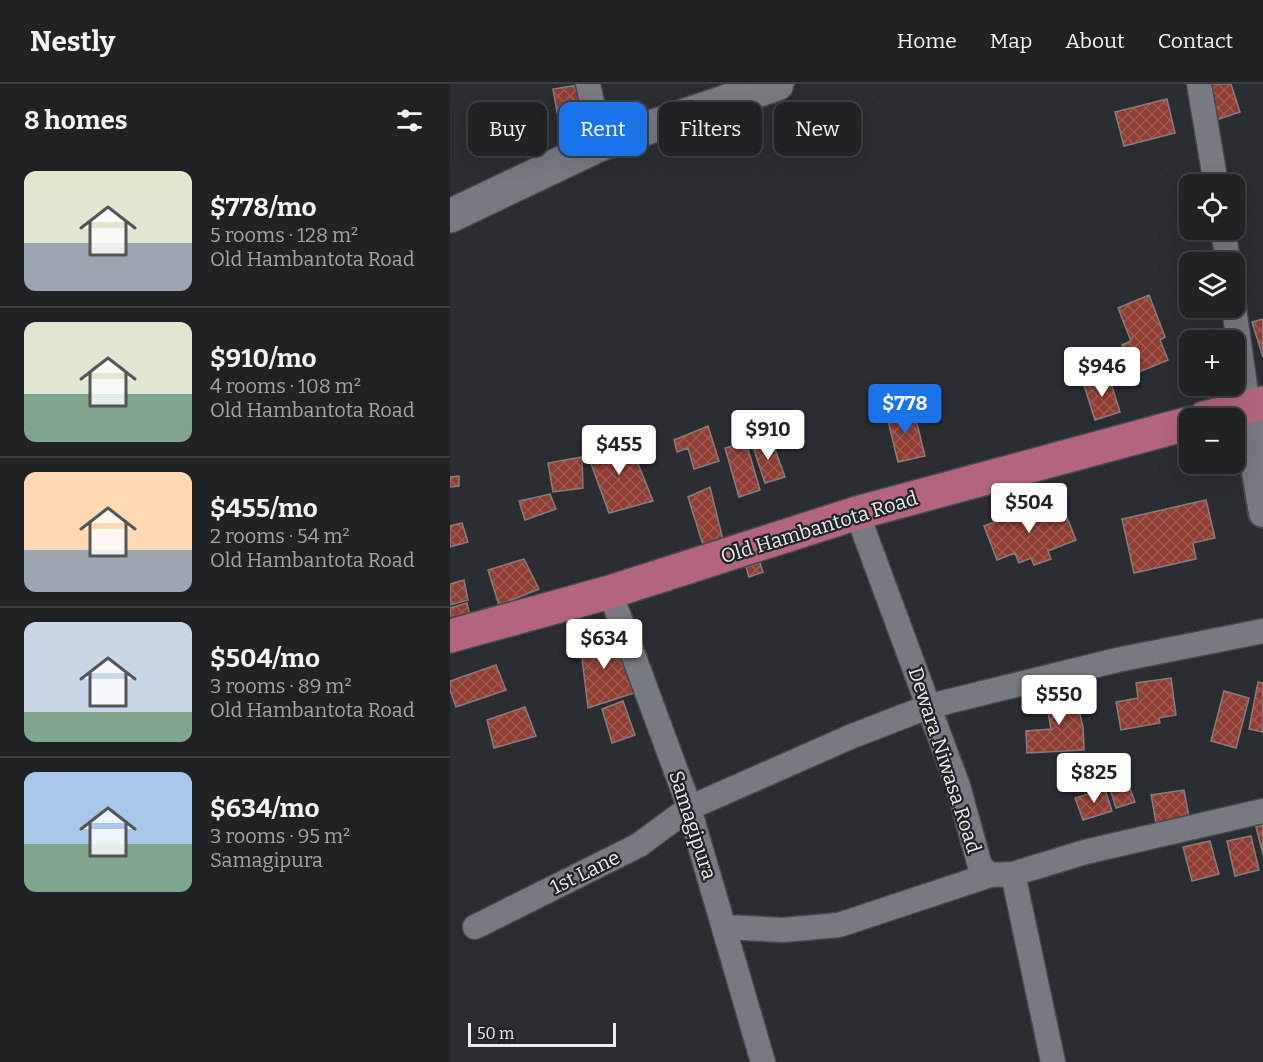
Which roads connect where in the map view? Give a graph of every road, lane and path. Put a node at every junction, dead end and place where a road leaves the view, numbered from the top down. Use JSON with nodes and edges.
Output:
{"nodes":[{"id":1,"x":588,"y":84,"type":"edge"},
{"id":2,"x":777,"y":84,"type":"edge"},
{"id":3,"x":1199,"y":84,"type":"edge"},
{"id":4,"x":592,"y":102,"type":"edge"},
{"id":5,"x":647,"y":128,"type":"edge"},
{"id":6,"x":576,"y":156,"type":"edge"},
{"id":7,"x":1213,"y":174,"type":"edge"},
{"id":8,"x":450,"y":216,"type":"edge"},
{"id":9,"x":1236,"y":318,"type":"edge"},
{"id":10,"x":1256,"y":405,"type":"edge"},
{"id":11,"x":1179,"y":426,"type":"edge"},
{"id":12,"x":857,"y":513,"type":"junction"},
{"id":13,"x":1263,"y":513,"type":"edge"},
{"id":14,"x":610,"y":592,"type":"junction"},
{"id":15,"x":1263,"y":631,"type":"edge"},
{"id":16,"x":450,"y":636,"type":"edge"},
{"id":17,"x":930,"y":706,"type":"junction"},
{"id":18,"x":689,"y":808,"type":"junction"},
{"id":19,"x":1263,"y":811,"type":"edge"},
{"id":20,"x":1002,"y":874,"type":"junction"},
{"id":21,"x":476,"y":927,"type":"dead end"},
{"id":22,"x":725,"y":927,"type":"junction"},
{"id":23,"x":763,"y":1062,"type":"edge"},
{"id":24,"x":1053,"y":1062,"type":"edge"}],
"edges":[{"from":1,"to":4,"type":"street"},
{"from":2,"to":5,"type":"main road"},
{"from":3,"to":7,"type":"street"},
{"from":6,"to":8,"type":"main road"},
{"from":9,"to":10,"type":"street"},
{"from":10,"to":13,"type":"street"},
{"from":11,"to":12,"type":"highway","name":"Old Hambantota Road"},
{"from":12,"to":14,"type":"highway","name":"Old Hambantota Road"},
{"from":12,"to":17,"type":"street","name":"Dewara Niwasa Road"},
{"from":14,"to":16,"type":"highway","name":"Old Hambantota Road"},
{"from":14,"to":18,"type":"street","name":"Samagipura"},
{"from":15,"to":17,"type":"street","name":"1st Lane"},
{"from":17,"to":18,"type":"street","name":"1st Lane"},
{"from":17,"to":20,"type":"street","name":"Dewara Niwasa Road"},
{"from":18,"to":21,"type":"street","name":"1st Lane"},
{"from":18,"to":22,"type":"street","name":"Samagipura"},
{"from":19,"to":20,"type":"street"},
{"from":20,"to":22,"type":"street"},
{"from":20,"to":24,"type":"street","name":"Dewara Niwasa Road"},
{"from":22,"to":23,"type":"street","name":"Samagipura"}]}
